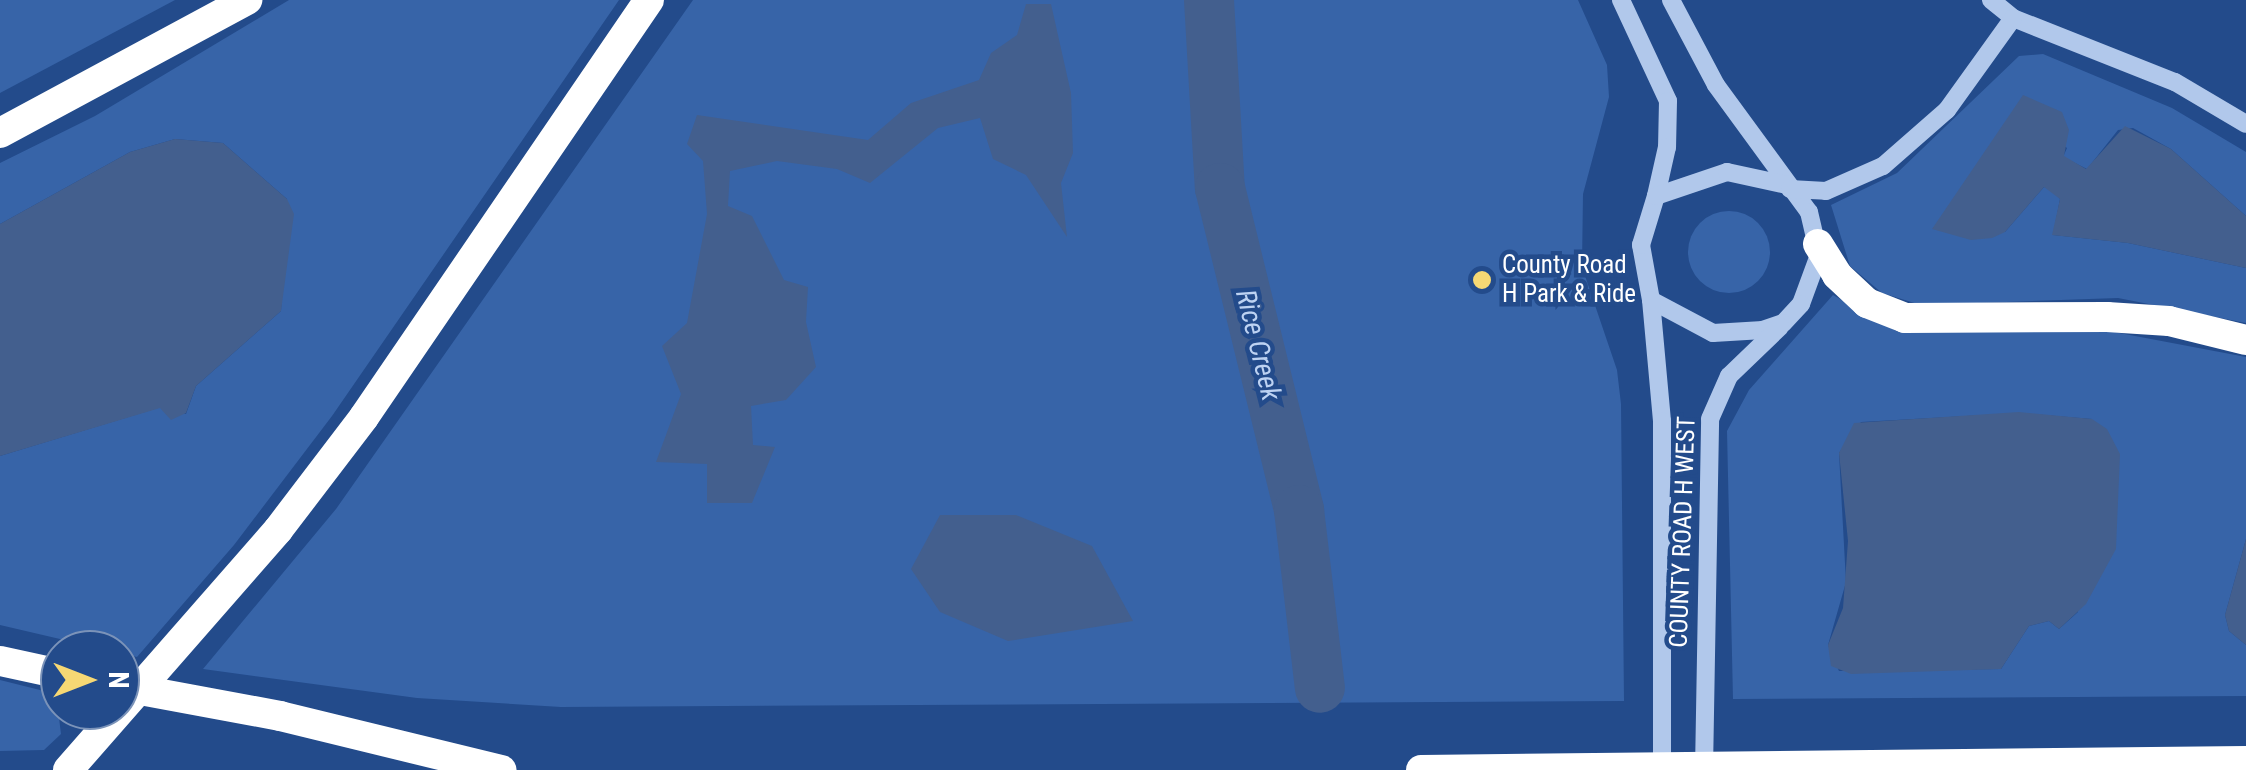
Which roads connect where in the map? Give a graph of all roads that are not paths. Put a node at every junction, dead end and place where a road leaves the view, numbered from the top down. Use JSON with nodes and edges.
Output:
{"nodes":[{"id":1,"x":247,"y":0,"type":"edge"},
{"id":2,"x":649,"y":0,"type":"edge"},
{"id":3,"x":1621,"y":0,"type":"edge"},
{"id":4,"x":1671,"y":0,"type":"edge"},
{"id":5,"x":1990,"y":0,"type":"edge"},
{"id":6,"x":2013,"y":18,"type":"junction"},
{"id":7,"x":2246,"y":124,"type":"edge"},
{"id":8,"x":0,"y":133,"type":"edge"},
{"id":9,"x":1788,"y":187,"type":"junction"},
{"id":10,"x":1656,"y":196,"type":"junction"},
{"id":11,"x":1818,"y":244,"type":"junction"},
{"id":12,"x":1651,"y":300,"type":"junction"},
{"id":13,"x":1783,"y":324,"type":"junction"},
{"id":14,"x":2246,"y":340,"type":"edge"},
{"id":15,"x":0,"y":661,"type":"edge"},
{"id":16,"x":40,"y":670,"type":"edge"},
{"id":17,"x":140,"y":690,"type":"edge"},
{"id":18,"x":2246,"y":760,"type":"edge"},
{"id":19,"x":68,"y":770,"type":"edge"},
{"id":20,"x":502,"y":770,"type":"edge"},
{"id":21,"x":1420,"y":770,"type":"edge"},
{"id":22,"x":1662,"y":770,"type":"edge"},
{"id":23,"x":1704,"y":770,"type":"edge"}],
"edges":[{"from":1,"to":8,"type":"highway"},
{"from":2,"to":19,"type":"highway"},
{"from":3,"to":10,"type":"street"},
{"from":4,"to":9,"type":"street"},
{"from":5,"to":6,"type":"street"},
{"from":6,"to":7,"type":"street"},
{"from":6,"to":9,"type":"street"},
{"from":9,"to":10,"type":"street"},
{"from":9,"to":11,"type":"street"},
{"from":10,"to":12,"type":"street"},
{"from":11,"to":13,"type":"street"},
{"from":11,"to":14,"type":"highway"},
{"from":12,"to":13,"type":"street"},
{"from":12,"to":22,"type":"street","name":"COUNTY ROAD H WEST"},
{"from":13,"to":23,"type":"street","name":"COUNTY ROAD H WEST"},
{"from":15,"to":16,"type":"highway"},
{"from":17,"to":20,"type":"highway"},
{"from":18,"to":21,"type":"highway"}]}
